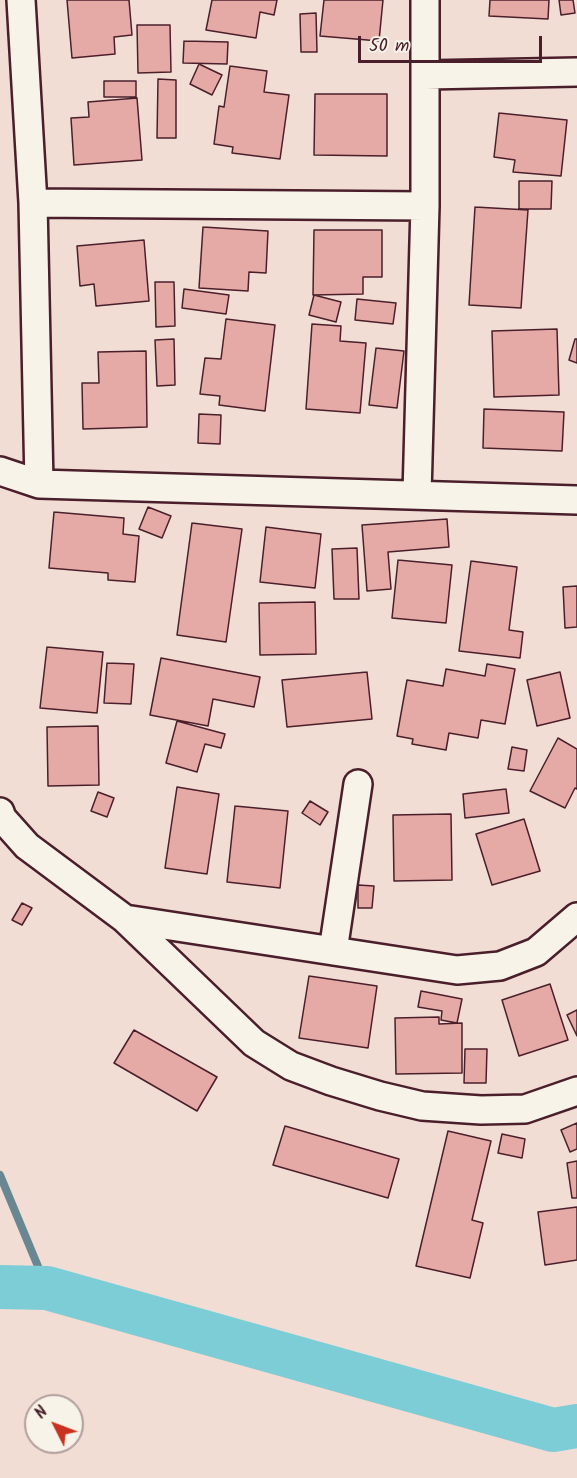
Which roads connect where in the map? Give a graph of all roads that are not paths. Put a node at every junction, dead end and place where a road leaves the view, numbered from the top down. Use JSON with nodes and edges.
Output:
{"nodes":[{"id":1,"x":21,"y":0,"type":"edge"},
{"id":2,"x":425,"y":0,"type":"edge"},
{"id":3,"x":577,"y":72,"type":"edge"},
{"id":4,"x":426,"y":75,"type":"junction"},
{"id":5,"x":33,"y":202,"type":"junction"},
{"id":6,"x":425,"y":206,"type":"junction"},
{"id":7,"x":0,"y":471,"type":"edge"},
{"id":8,"x":39,"y":484,"type":"junction"},
{"id":9,"x":417,"y":494,"type":"junction"},
{"id":10,"x":577,"y":500,"type":"edge"},
{"id":11,"x":358,"y":784,"type":"dead end"},
{"id":12,"x":0,"y":812,"type":"edge"},
{"id":13,"x":577,"y":917,"type":"edge"},
{"id":14,"x":125,"y":919,"type":"junction"},
{"id":15,"x":333,"y":951,"type":"junction"},
{"id":16,"x":577,"y":1091,"type":"edge"}],
"edges":[{"from":1,"to":5,"type":"street"},
{"from":2,"to":4,"type":"street"},
{"from":3,"to":4,"type":"street"},
{"from":4,"to":6,"type":"street"},
{"from":5,"to":6,"type":"street"},
{"from":5,"to":8,"type":"street"},
{"from":6,"to":9,"type":"street"},
{"from":7,"to":8,"type":"street"},
{"from":8,"to":9,"type":"street"},
{"from":9,"to":10,"type":"street"},
{"from":11,"to":15,"type":"street"},
{"from":12,"to":14,"type":"street"},
{"from":13,"to":15,"type":"street"},
{"from":14,"to":15,"type":"street"},
{"from":14,"to":16,"type":"street"}]}
